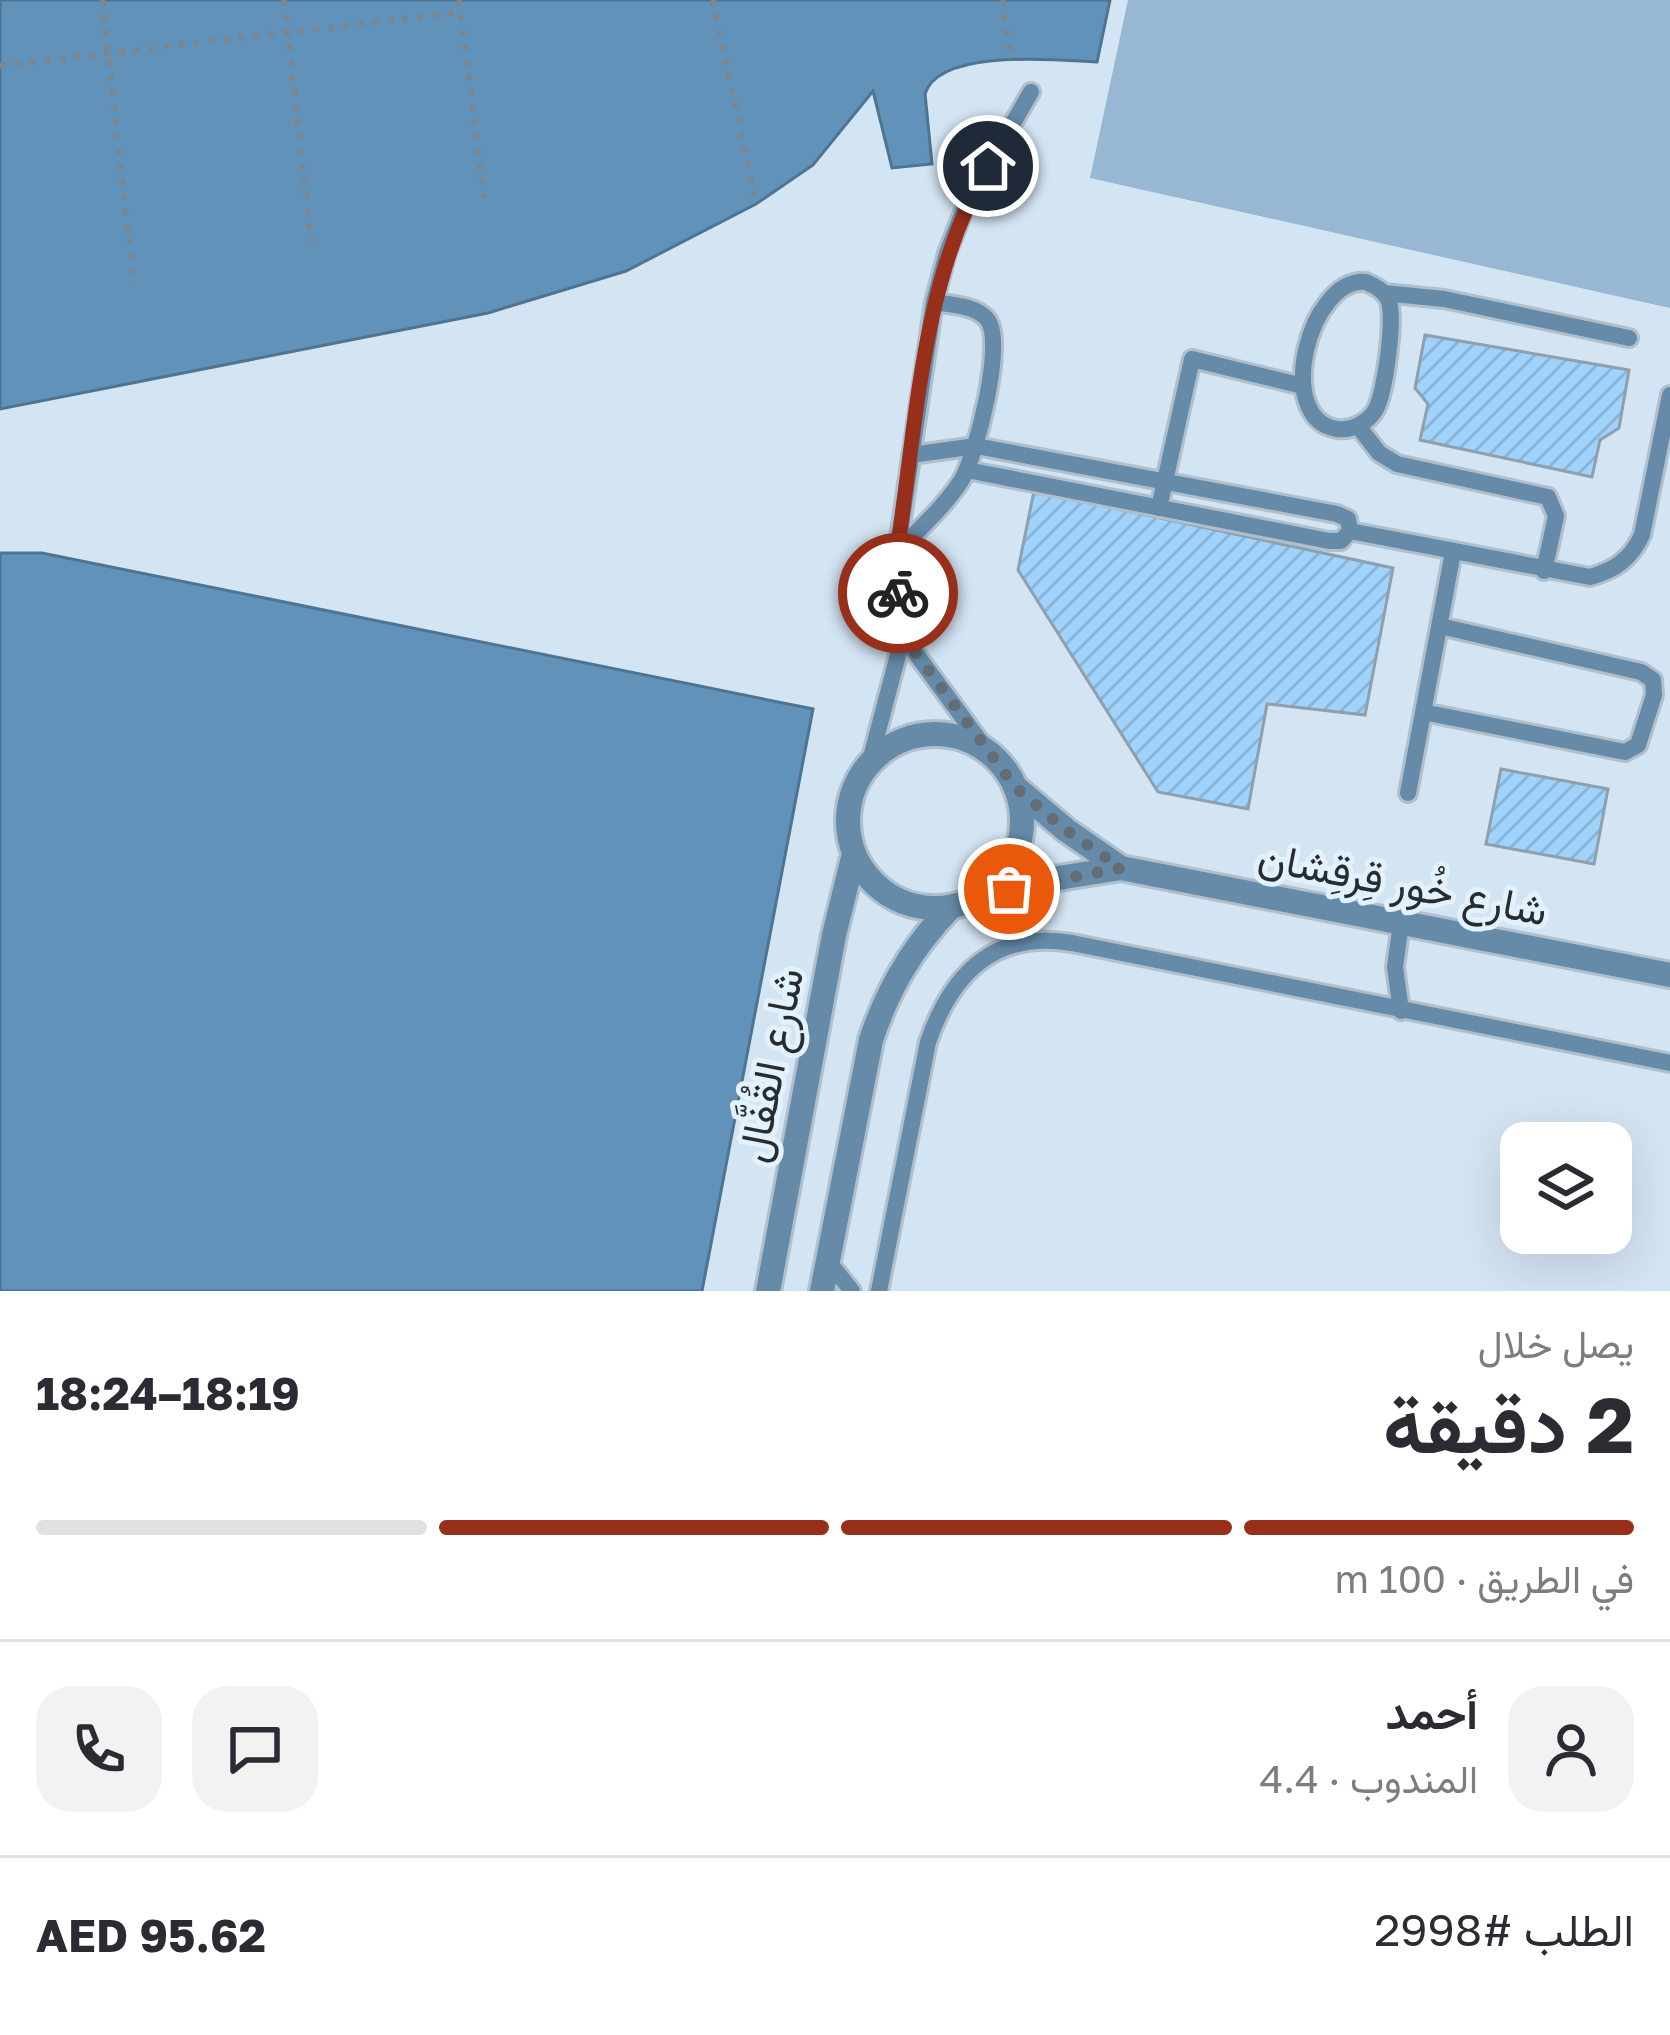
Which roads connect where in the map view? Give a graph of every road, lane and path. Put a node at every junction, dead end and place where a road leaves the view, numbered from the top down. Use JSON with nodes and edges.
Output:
{"nodes":[{"id":1,"x":102,"y":0,"type":"edge"},
{"id":2,"x":284,"y":0,"type":"edge"},
{"id":3,"x":459,"y":0,"type":"edge"},
{"id":4,"x":713,"y":0,"type":"edge"},
{"id":5,"x":1002,"y":0,"type":"edge"},
{"id":6,"x":461,"y":12,"type":"junction"},
{"id":7,"x":288,"y":32,"type":"junction"},
{"id":8,"x":108,"y":53,"type":"junction"},
{"id":9,"x":1011,"y":60,"type":"dead end"},
{"id":10,"x":0,"y":66,"type":"edge"},
{"id":11,"x":1031,"y":92,"type":"dead end"},
{"id":12,"x":484,"y":197,"type":"dead end"},
{"id":13,"x":756,"y":204,"type":"dead end"},
{"id":14,"x":311,"y":242,"type":"dead end"},
{"id":15,"x":134,"y":284,"type":"dead end"},
{"id":16,"x":1384,"y":293,"type":"junction"},
{"id":17,"x":934,"y":302,"type":"junction"},
{"id":18,"x":1629,"y":338,"type":"dead end"},
{"id":19,"x":1303,"y":386,"type":"junction"},
{"id":20,"x":1670,"y":395,"type":"edge"},
{"id":21,"x":1358,"y":426,"type":"junction"},
{"id":22,"x":976,"y":446,"type":"junction"},
{"id":23,"x":911,"y":455,"type":"junction"},
{"id":24,"x":1663,"y":469,"type":"edge"},
{"id":25,"x":967,"y":470,"type":"junction"},
{"id":26,"x":1165,"y":482,"type":"junction"},
{"id":27,"x":1159,"y":508,"type":"junction"},
{"id":28,"x":1350,"y":531,"type":"junction"},
{"id":29,"x":897,"y":552,"type":"junction"},
{"id":30,"x":1453,"y":552,"type":"junction"},
{"id":31,"x":1544,"y":571,"type":"junction"},
{"id":32,"x":1440,"y":626,"type":"junction"},
{"id":33,"x":903,"y":636,"type":"junction"},
{"id":34,"x":1423,"y":712,"type":"junction"},
{"id":35,"x":988,"y":752,"type":"junction"},
{"id":36,"x":868,"y":765,"type":"junction"},
{"id":37,"x":1015,"y":787,"type":"junction"},
{"id":38,"x":1408,"y":793,"type":"dead end"},
{"id":39,"x":854,"y":854,"type":"junction"},
{"id":40,"x":1121,"y":868,"type":"junction"},
{"id":41,"x":962,"y":903,"type":"junction"},
{"id":42,"x":1401,"y":922,"type":"junction"},
{"id":43,"x":1670,"y":975,"type":"edge"},
{"id":44,"x":1401,"y":1011,"type":"junction"},
{"id":45,"x":1670,"y":1063,"type":"edge"},
{"id":46,"x":827,"y":1262,"type":"junction"},
{"id":47,"x":768,"y":1291,"type":"edge"},
{"id":48,"x":822,"y":1291,"type":"edge"},
{"id":49,"x":852,"y":1291,"type":"edge"},
{"id":50,"x":879,"y":1291,"type":"edge"}],
"edges":[{"from":1,"to":8,"type":"path"},
{"from":2,"to":7,"type":"path"},
{"from":3,"to":6,"type":"path"},
{"from":4,"to":13,"type":"path"},
{"from":5,"to":9,"type":"path"},
{"from":6,"to":7,"type":"path"},
{"from":6,"to":12,"type":"path"},
{"from":7,"to":8,"type":"path"},
{"from":7,"to":14,"type":"path"},
{"from":8,"to":10,"type":"path"},
{"from":8,"to":15,"type":"path"},
{"from":11,"to":17,"type":"lane"},
{"from":16,"to":18,"type":"lane"},
{"from":16,"to":19,"type":"lane"},
{"from":16,"to":21,"type":"lane"},
{"from":17,"to":22,"type":"lane"},
{"from":17,"to":23,"type":"lane"},
{"from":19,"to":21,"type":"lane"},
{"from":19,"to":26,"type":"lane"},
{"from":20,"to":24,"type":"lane"},
{"from":21,"to":31,"type":"lane"},
{"from":22,"to":23,"type":"lane"},
{"from":22,"to":25,"type":"lane"},
{"from":22,"to":26,"type":"lane"},
{"from":23,"to":29,"type":"lane"},
{"from":24,"to":31,"type":"lane"},
{"from":25,"to":27,"type":"lane"},
{"from":25,"to":29,"type":"lane"},
{"from":26,"to":27,"type":"lane"},
{"from":26,"to":28,"type":"lane"},
{"from":27,"to":28,"type":"lane"},
{"from":28,"to":30,"type":"lane"},
{"from":29,"to":33,"type":"lane"},
{"from":30,"to":31,"type":"lane"},
{"from":30,"to":32,"type":"lane"},
{"from":32,"to":34,"type":"lane"},
{"from":32,"to":34,"type":"lane"},
{"from":33,"to":35,"type":"lane"},
{"from":33,"to":36,"type":"lane"},
{"from":34,"to":38,"type":"lane"},
{"from":35,"to":36,"type":"street"},
{"from":35,"to":37,"type":"street"},
{"from":36,"to":39,"type":"street"},
{"from":37,"to":40,"type":"street","name":"شارع خُور قِرقِشان"},
{"from":37,"to":41,"type":"street"},
{"from":39,"to":41,"type":"street"},
{"from":39,"to":47,"type":"street","name":"شارع القُفَّال"},
{"from":40,"to":41,"type":"street","name":"شارع خُور قِرقِشان"},
{"from":40,"to":42,"type":"street","name":"شارع خُور قِرقِشان"},
{"from":41,"to":46,"type":"street"},
{"from":42,"to":43,"type":"street","name":"شارع خُور قِرقِشان"},
{"from":42,"to":44,"type":"lane"},
{"from":44,"to":45,"type":"lane"},
{"from":44,"to":50,"type":"lane"},
{"from":46,"to":48,"type":"street"},
{"from":46,"to":49,"type":"lane"}]}
